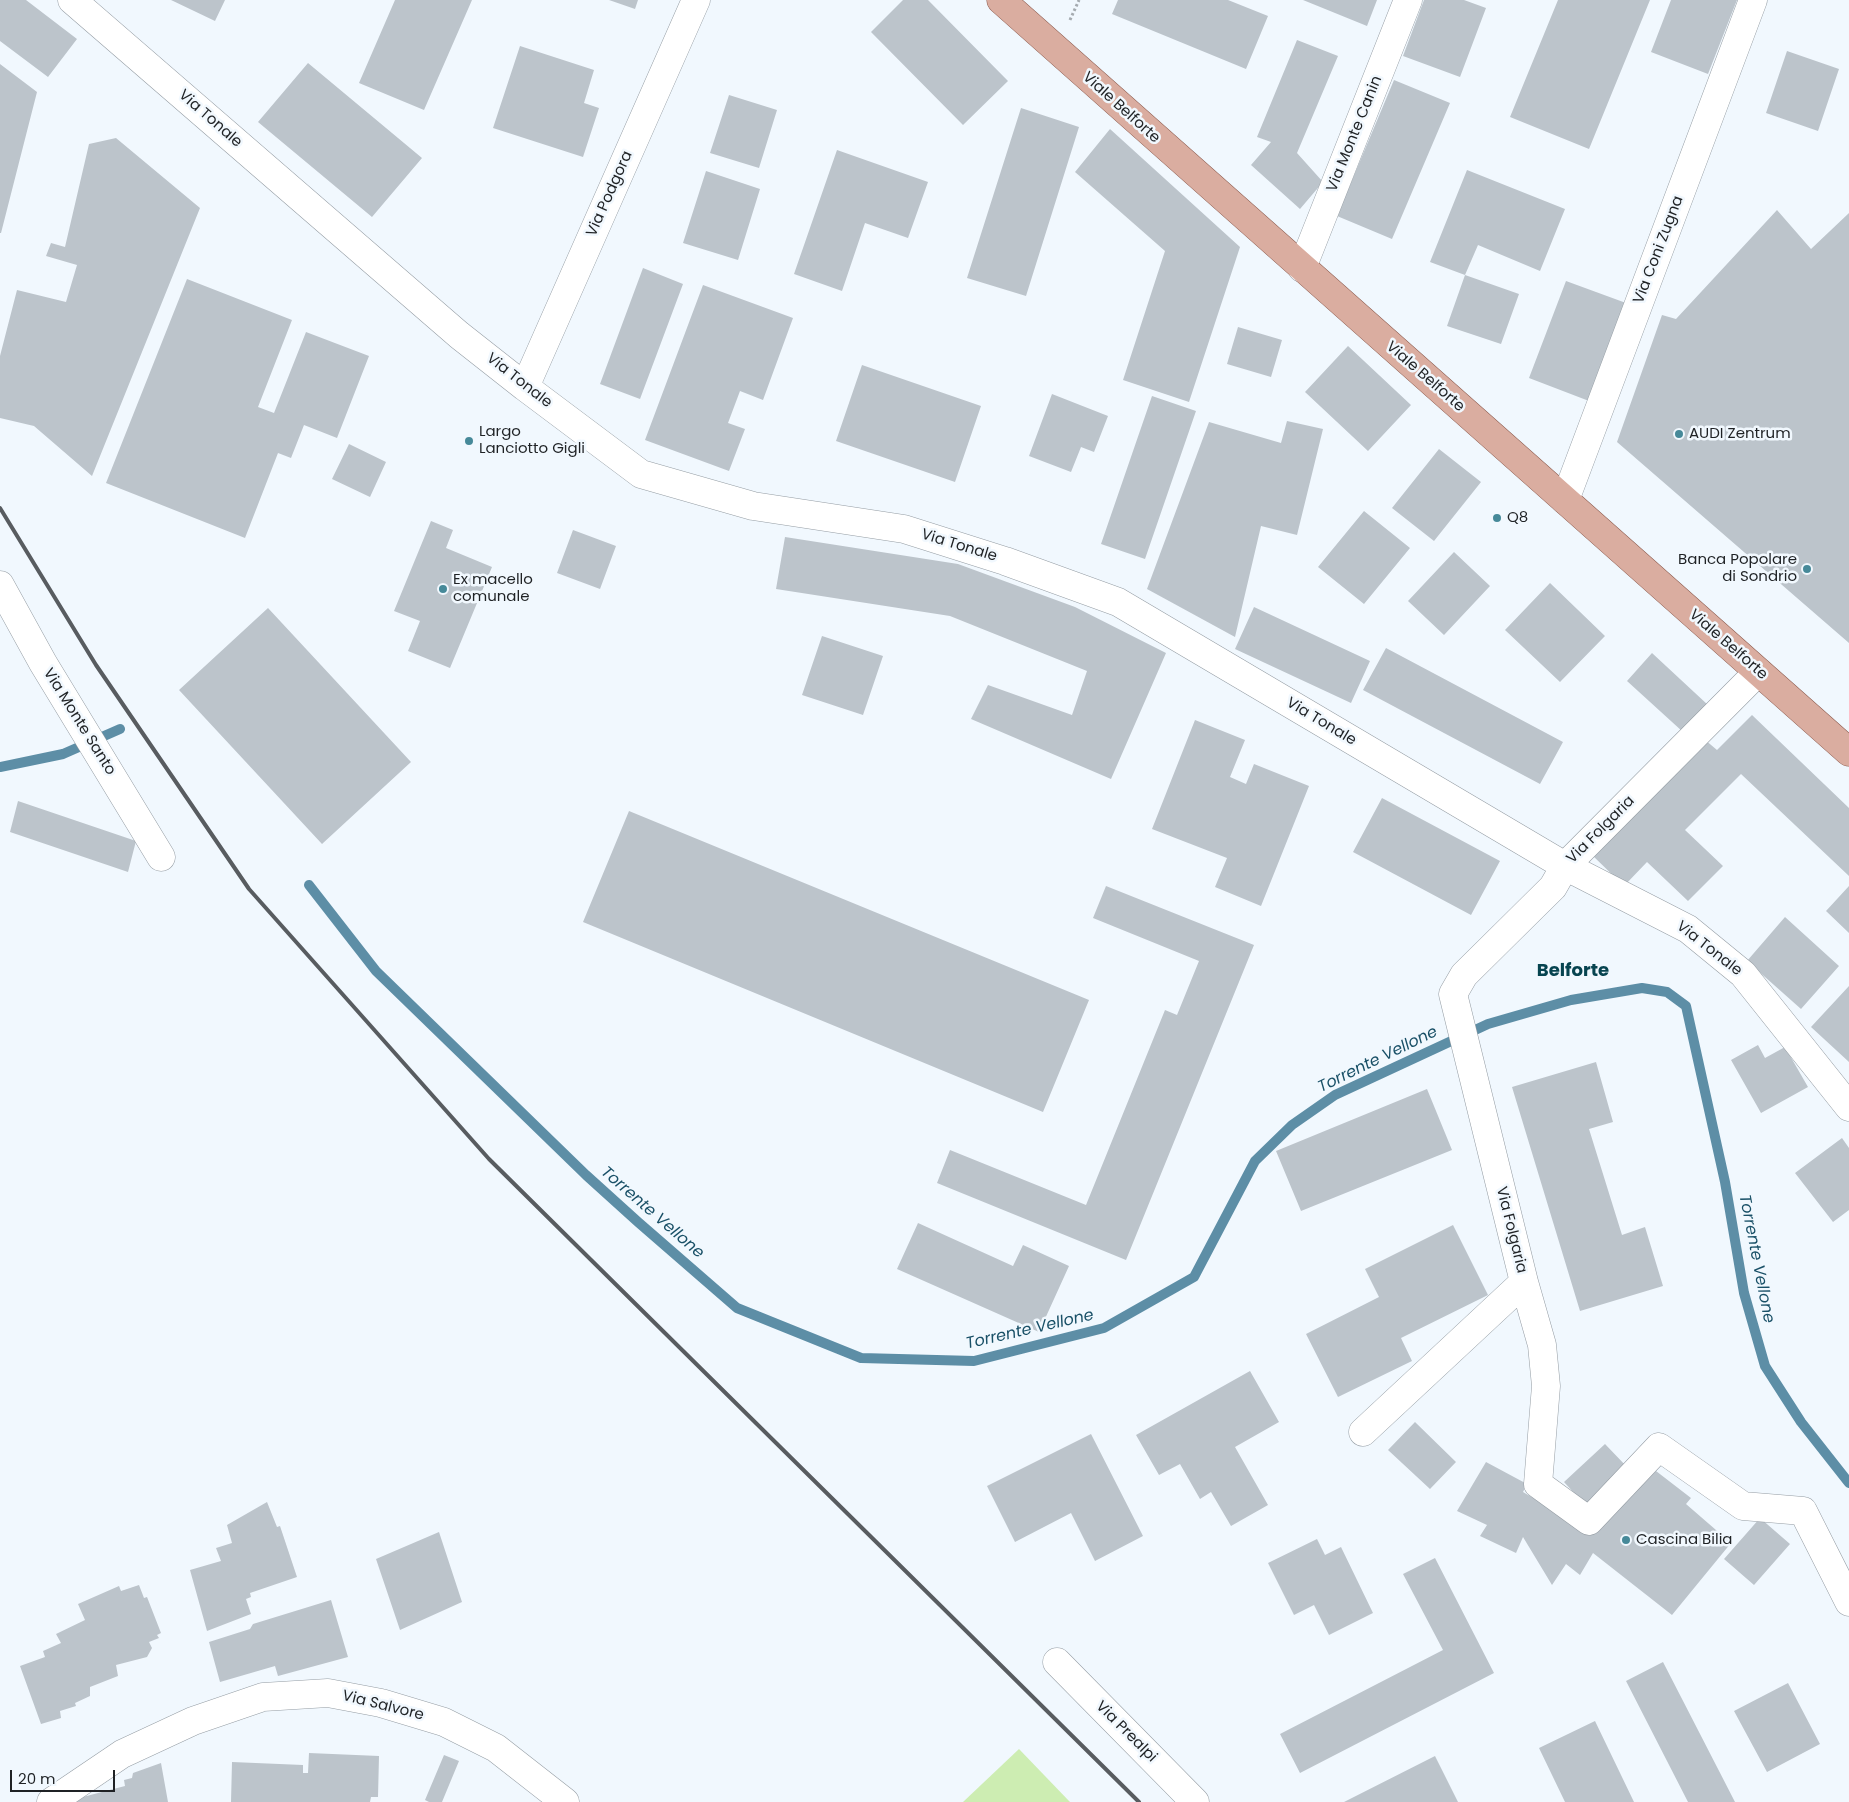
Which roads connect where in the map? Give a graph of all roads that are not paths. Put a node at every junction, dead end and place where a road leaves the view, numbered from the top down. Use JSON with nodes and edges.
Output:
{"nodes":[{"id":1,"x":72,"y":0,"type":"edge"},
{"id":2,"x":696,"y":0,"type":"edge"},
{"id":3,"x":1001,"y":0,"type":"edge"},
{"id":4,"x":1408,"y":0,"type":"edge"},
{"id":5,"x":1752,"y":0,"type":"edge"},
{"id":6,"x":1302,"y":268,"type":"junction"},
{"id":7,"x":525,"y":387,"type":"junction"},
{"id":8,"x":1565,"y":500,"type":"junction"},
{"id":9,"x":0,"y":585,"type":"edge"},
{"id":10,"x":1758,"y":672,"type":"junction"},
{"id":11,"x":1849,"y":752,"type":"edge"},
{"id":12,"x":161,"y":858,"type":"dead end"},
{"id":13,"x":1565,"y":866,"type":"junction"},
{"id":14,"x":1849,"y":1107,"type":"edge"},
{"id":15,"x":1524,"y":1282,"type":"junction"},
{"id":16,"x":1363,"y":1432,"type":"dead end"},
{"id":17,"x":1849,"y":1602,"type":"edge"},
{"id":18,"x":1057,"y":1662,"type":"dead end"},
{"id":19,"x":51,"y":1802,"type":"edge"},
{"id":20,"x":565,"y":1802,"type":"edge"},
{"id":21,"x":1195,"y":1802,"type":"edge"}],
"edges":[{"from":1,"to":7,"type":"street","name":"Via Tonale"},
{"from":2,"to":7,"type":"street","name":"Via Podgora"},
{"from":3,"to":6,"type":"main road","name":"Viale Belforte"},
{"from":4,"to":6,"type":"street","name":"Via Monte Canin"},
{"from":5,"to":8,"type":"street","name":"Via Coni Zugna"},
{"from":6,"to":8,"type":"main road","name":"Viale Belforte"},
{"from":7,"to":13,"type":"street","name":"Via Tonale"},
{"from":8,"to":10,"type":"main road","name":"Viale Belforte"},
{"from":9,"to":12,"type":"street","name":"Via Monte Santo"},
{"from":10,"to":11,"type":"main road","name":"Viale Belforte"},
{"from":10,"to":13,"type":"street","name":"Via Folgaria"},
{"from":13,"to":14,"type":"street","name":"Via Tonale"},
{"from":13,"to":15,"type":"street","name":"Via Folgaria"},
{"from":15,"to":16,"type":"street"},
{"from":15,"to":17,"type":"street","name":"Via Folgaria"},
{"from":18,"to":21,"type":"street","name":"Via Prealpi"},
{"from":19,"to":20,"type":"street","name":"Via Salvore"}]}
